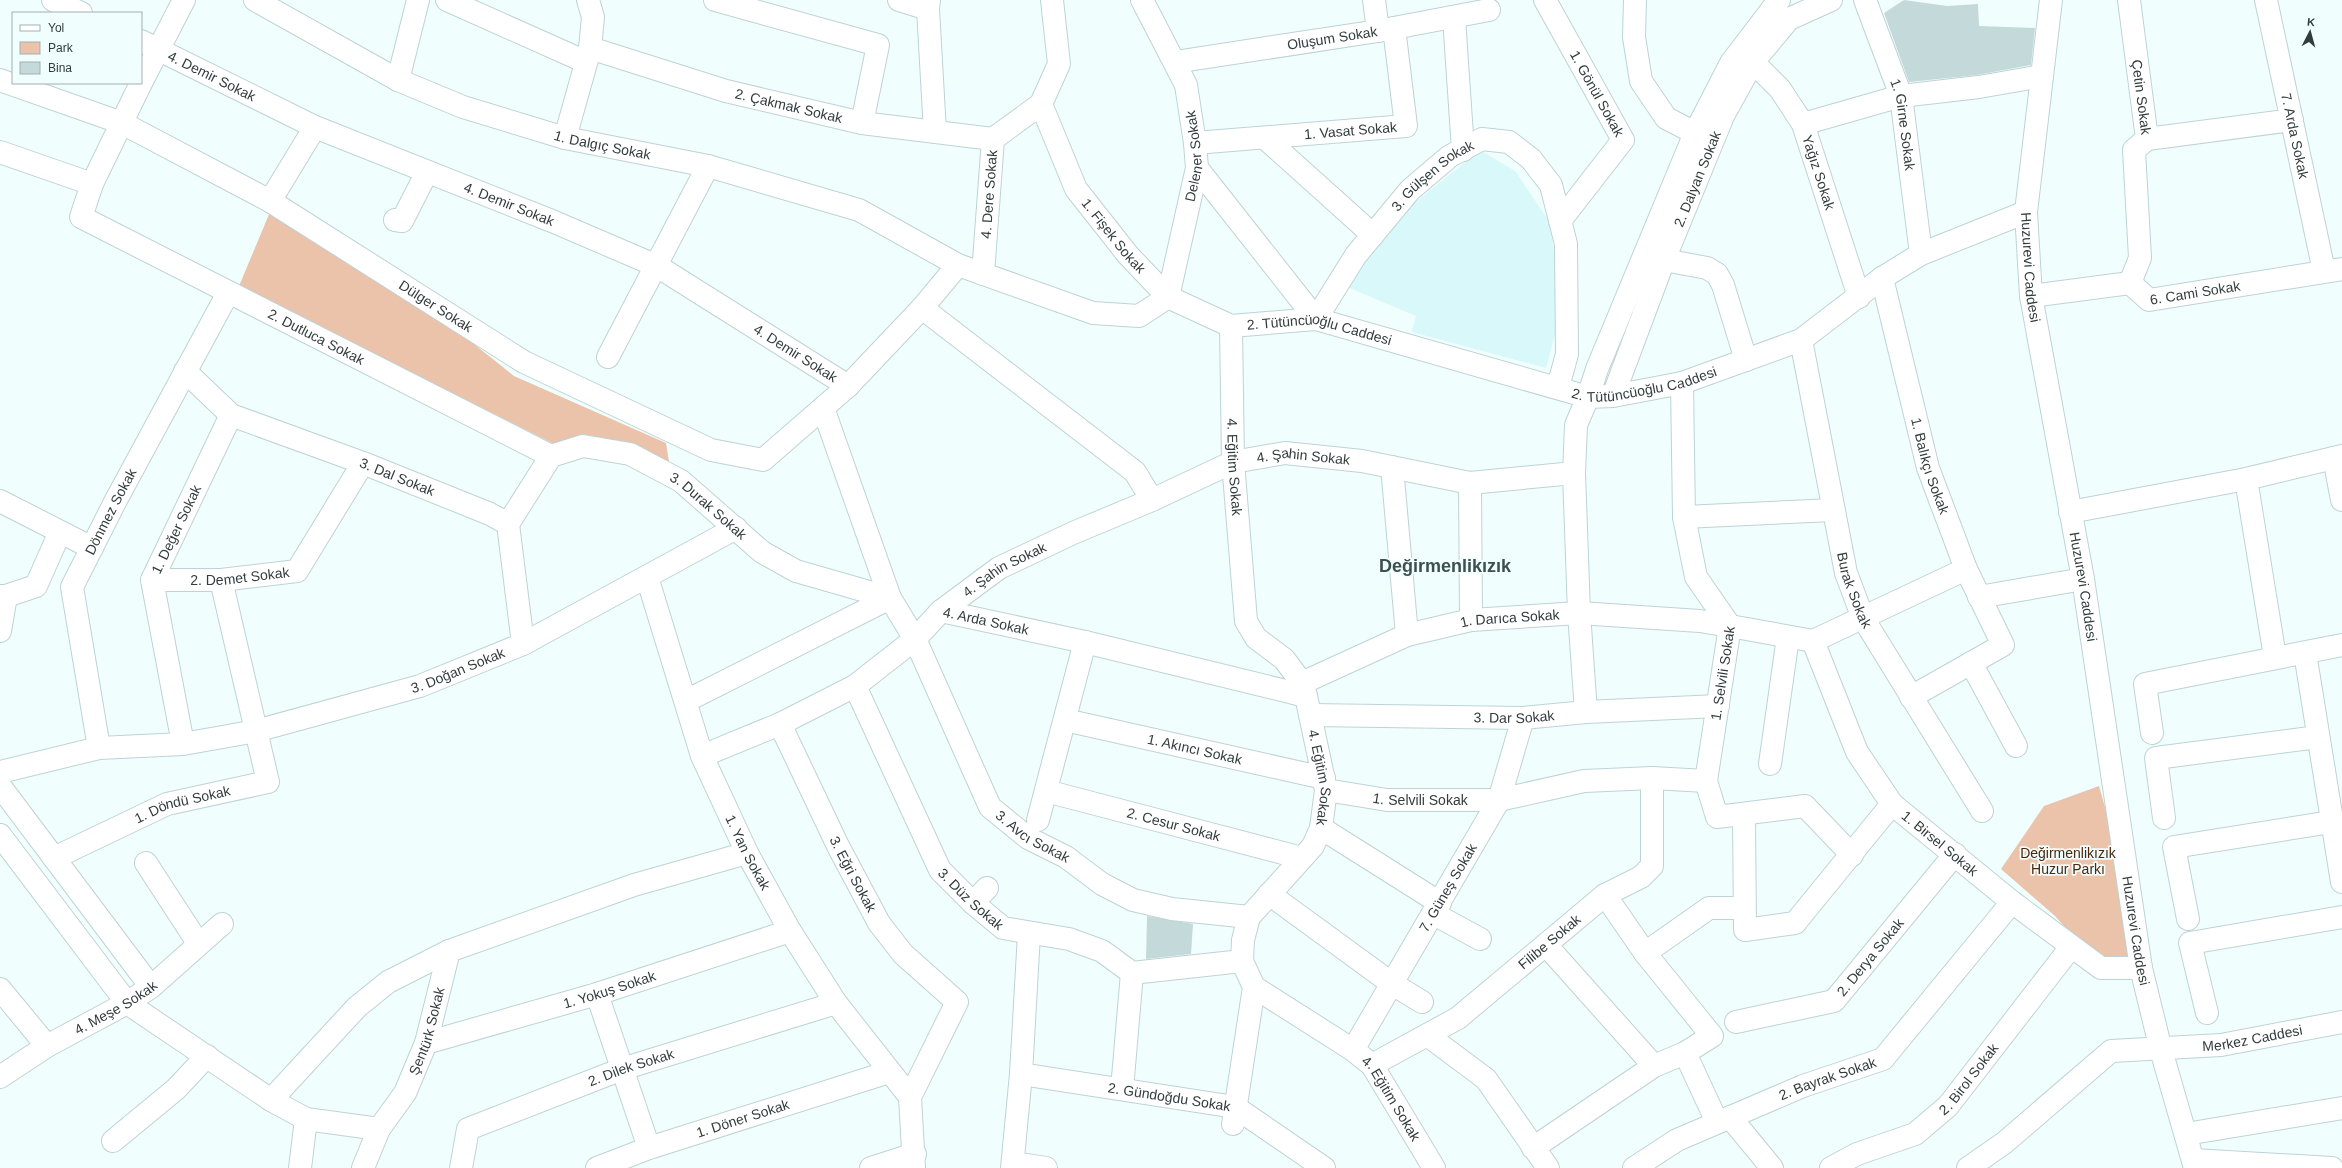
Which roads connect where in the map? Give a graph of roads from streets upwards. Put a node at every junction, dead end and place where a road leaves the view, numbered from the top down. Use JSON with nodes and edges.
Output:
{"nodes":[{"id":1,"x":53,"y":0,"type":"edge"},
{"id":2,"x":184,"y":0,"type":"edge"},
{"id":3,"x":255,"y":0,"type":"edge"},
{"id":4,"x":418,"y":0,"type":"edge"},
{"id":5,"x":447,"y":0,"type":"edge"},
{"id":6,"x":588,"y":0,"type":"edge"},
{"id":7,"x":715,"y":0,"type":"edge"},
{"id":8,"x":899,"y":0,"type":"edge"},
{"id":9,"x":1052,"y":0,"type":"edge"},
{"id":10,"x":1142,"y":0,"type":"edge"},
{"id":11,"x":1374,"y":0,"type":"edge"},
{"id":12,"x":1545,"y":0,"type":"edge"},
{"id":13,"x":1635,"y":0,"type":"edge"},
{"id":14,"x":1779,"y":0,"type":"edge"},
{"id":15,"x":1831,"y":0,"type":"edge"},
{"id":16,"x":1865,"y":0,"type":"edge"},
{"id":17,"x":2051,"y":0,"type":"edge"},
{"id":18,"x":2129,"y":0,"type":"edge"},
{"id":19,"x":2266,"y":0,"type":"edge"},
{"id":20,"x":928,"y":4,"type":"edge"},
{"id":21,"x":1489,"y":10,"type":"dead end"},
{"id":22,"x":79,"y":12,"type":"edge"},
{"id":23,"x":1454,"y":18,"type":"junction"},
{"id":24,"x":1386,"y":30,"type":"junction"},
{"id":25,"x":149,"y":44,"type":"edge"},
{"id":26,"x":588,"y":55,"type":"junction"},
{"id":27,"x":1175,"y":62,"type":"junction"},
{"id":28,"x":1753,"y":62,"type":"junction"},
{"id":29,"x":2042,"y":76,"type":"junction"},
{"id":30,"x":142,"y":78,"type":"edge"},
{"id":31,"x":0,"y":80,"type":"edge"},
{"id":32,"x":398,"y":80,"type":"junction"},
{"id":33,"x":141,"y":84,"type":"edge"},
{"id":34,"x":1900,"y":96,"type":"junction"},
{"id":35,"x":1040,"y":104,"type":"junction"},
{"id":36,"x":2292,"y":120,"type":"junction"},
{"id":37,"x":122,"y":123,"type":"junction"},
{"id":38,"x":862,"y":123,"type":"junction"},
{"id":39,"x":1803,"y":124,"type":"junction"},
{"id":40,"x":315,"y":127,"type":"junction"},
{"id":41,"x":935,"y":132,"type":"junction"},
{"id":42,"x":1695,"y":134,"type":"junction"},
{"id":43,"x":565,"y":138,"type":"junction"},
{"id":44,"x":1264,"y":138,"type":"junction"},
{"id":45,"x":993,"y":139,"type":"junction"},
{"id":46,"x":2147,"y":139,"type":"junction"},
{"id":47,"x":1196,"y":143,"type":"junction"},
{"id":48,"x":1463,"y":150,"type":"junction"},
{"id":49,"x":0,"y":152,"type":"edge"},
{"id":50,"x":708,"y":166,"type":"junction"},
{"id":51,"x":1197,"y":168,"type":"junction"},
{"id":52,"x":427,"y":172,"type":"junction"},
{"id":53,"x":92,"y":184,"type":"junction"},
{"id":54,"x":270,"y":201,"type":"junction"},
{"id":55,"x":2026,"y":212,"type":"junction"},
{"id":56,"x":1560,"y":221,"type":"junction"},
{"id":57,"x":400,"y":222,"type":"dead end"},
{"id":58,"x":1373,"y":234,"type":"junction"},
{"id":59,"x":1921,"y":254,"type":"junction"},
{"id":60,"x":1664,"y":260,"type":"junction"},
{"id":61,"x":657,"y":266,"type":"junction"},
{"id":62,"x":958,"y":266,"type":"junction"},
{"id":63,"x":2333,"y":270,"type":"edge"},
{"id":64,"x":983,"y":274,"type":"junction"},
{"id":65,"x":1882,"y":278,"type":"junction"},
{"id":66,"x":2130,"y":283,"type":"junction"},
{"id":67,"x":228,"y":293,"type":"junction"},
{"id":68,"x":2031,"y":296,"type":"junction"},
{"id":69,"x":1168,"y":297,"type":"junction"},
{"id":70,"x":1860,"y":297,"type":"junction"},
{"id":71,"x":922,"y":308,"type":"junction"},
{"id":72,"x":1316,"y":319,"type":"junction"},
{"id":73,"x":1231,"y":326,"type":"junction"},
{"id":74,"x":1801,"y":340,"type":"junction"},
{"id":75,"x":608,"y":357,"type":"dead end"},
{"id":76,"x":1746,"y":360,"type":"junction"},
{"id":77,"x":185,"y":371,"type":"junction"},
{"id":78,"x":1682,"y":383,"type":"junction"},
{"id":79,"x":848,"y":386,"type":"junction"},
{"id":80,"x":1558,"y":387,"type":"junction"},
{"id":81,"x":1613,"y":396,"type":"junction"},
{"id":82,"x":1588,"y":397,"type":"junction"},
{"id":83,"x":823,"y":408,"type":"junction"},
{"id":84,"x":231,"y":415,"type":"junction"},
{"id":85,"x":551,"y":456,"type":"junction"},
{"id":86,"x":2338,"y":457,"type":"edge"},
{"id":87,"x":1233,"y":462,"type":"junction"},
{"id":88,"x":363,"y":463,"type":"junction"},
{"id":89,"x":1392,"y":467,"type":"junction"},
{"id":90,"x":1574,"y":473,"type":"junction"},
{"id":91,"x":2246,"y":479,"type":"junction"},
{"id":92,"x":1470,"y":483,"type":"junction"},
{"id":93,"x":1152,"y":500,"type":"junction"},
{"id":94,"x":2342,"y":500,"type":"edge"},
{"id":95,"x":0,"y":501,"type":"edge"},
{"id":96,"x":1833,"y":510,"type":"junction"},
{"id":97,"x":2070,"y":512,"type":"junction"},
{"id":98,"x":1684,"y":517,"type":"junction"},
{"id":99,"x":508,"y":524,"type":"junction"},
{"id":100,"x":736,"y":528,"type":"junction"},
{"id":101,"x":60,"y":532,"type":"junction"},
{"id":102,"x":92,"y":548,"type":"junction"},
{"id":103,"x":1966,"y":569,"type":"junction"},
{"id":104,"x":647,"y":577,"type":"junction"},
{"id":105,"x":2083,"y":579,"type":"junction"},
{"id":106,"x":152,"y":580,"type":"junction"},
{"id":107,"x":221,"y":580,"type":"junction"},
{"id":108,"x":3,"y":596,"type":"edge"},
{"id":109,"x":1979,"y":597,"type":"junction"},
{"id":110,"x":890,"y":598,"type":"junction"},
{"id":111,"x":941,"y":611,"type":"junction"},
{"id":112,"x":1579,"y":613,"type":"junction"},
{"id":113,"x":1863,"y":618,"type":"junction"},
{"id":114,"x":1471,"y":620,"type":"junction"},
{"id":115,"x":1730,"y":626,"type":"junction"},
{"id":116,"x":0,"y":630,"type":"edge"},
{"id":117,"x":1407,"y":635,"type":"junction"},
{"id":118,"x":1788,"y":637,"type":"junction"},
{"id":119,"x":915,"y":639,"type":"junction"},
{"id":120,"x":1813,"y":641,"type":"junction"},
{"id":121,"x":1085,"y":642,"type":"junction"},
{"id":122,"x":523,"y":644,"type":"junction"},
{"id":123,"x":2342,"y":645,"type":"edge"},
{"id":124,"x":2305,"y":653,"type":"junction"},
{"id":125,"x":2275,"y":657,"type":"junction"},
{"id":126,"x":1970,"y":664,"type":"junction"},
{"id":127,"x":855,"y":686,"type":"junction"},
{"id":128,"x":1910,"y":697,"type":"junction"},
{"id":129,"x":1306,"y":698,"type":"junction"},
{"id":130,"x":686,"y":701,"type":"junction"},
{"id":131,"x":1718,"y":706,"type":"junction"},
{"id":132,"x":1586,"y":712,"type":"junction"},
{"id":133,"x":1523,"y":718,"type":"junction"},
{"id":134,"x":1065,"y":720,"type":"junction"},
{"id":135,"x":780,"y":724,"type":"junction"},
{"id":136,"x":256,"y":731,"type":"junction"},
{"id":137,"x":2152,"y":733,"type":"dead end"},
{"id":138,"x":2318,"y":736,"type":"junction"},
{"id":139,"x":183,"y":744,"type":"junction"},
{"id":140,"x":2016,"y":746,"type":"dead end"},
{"id":141,"x":99,"y":748,"type":"junction"},
{"id":142,"x":702,"y":756,"type":"junction"},
{"id":143,"x":1770,"y":764,"type":"dead end"},
{"id":144,"x":0,"y":772,"type":"edge"},
{"id":145,"x":1652,"y":778,"type":"junction"},
{"id":146,"x":1706,"y":781,"type":"junction"},
{"id":147,"x":1325,"y":784,"type":"junction"},
{"id":148,"x":0,"y":786,"type":"edge"},
{"id":149,"x":1046,"y":791,"type":"junction"},
{"id":150,"x":1498,"y":800,"type":"junction"},
{"id":151,"x":1892,"y":804,"type":"junction"},
{"id":152,"x":1982,"y":811,"type":"dead end"},
{"id":153,"x":1744,"y":814,"type":"junction"},
{"id":154,"x":2164,"y":818,"type":"dead end"},
{"id":155,"x":1038,"y":820,"type":"dead end"},
{"id":156,"x":2331,"y":822,"type":"junction"},
{"id":157,"x":1321,"y":828,"type":"junction"},
{"id":158,"x":0,"y":835,"type":"edge"},
{"id":159,"x":747,"y":853,"type":"junction"},
{"id":160,"x":1955,"y":854,"type":"junction"},
{"id":161,"x":1852,"y":855,"type":"junction"},
{"id":162,"x":54,"y":858,"type":"junction"},
{"id":163,"x":1302,"y":858,"type":"junction"},
{"id":164,"x":146,"y":863,"type":"dead end"},
{"id":165,"x":2342,"y":882,"type":"edge"},
{"id":166,"x":1269,"y":894,"type":"junction"},
{"id":167,"x":1605,"y":896,"type":"junction"},
{"id":168,"x":2012,"y":902,"type":"junction"},
{"id":169,"x":1437,"y":908,"type":"junction"},
{"id":170,"x":1744,"y":908,"type":"junction"},
{"id":171,"x":1249,"y":917,"type":"junction"},
{"id":172,"x":2342,"y":917,"type":"edge"},
{"id":173,"x":2188,"y":919,"type":"dead end"},
{"id":174,"x":222,"y":924,"type":"dead end"},
{"id":175,"x":790,"y":932,"type":"junction"},
{"id":176,"x":1030,"y":934,"type":"junction"},
{"id":177,"x":1480,"y":939,"type":"dead end"},
{"id":178,"x":198,"y":944,"type":"junction"},
{"id":179,"x":1546,"y":945,"type":"junction"},
{"id":180,"x":2071,"y":947,"type":"junction"},
{"id":181,"x":449,"y":951,"type":"junction"},
{"id":182,"x":1645,"y":953,"type":"junction"},
{"id":183,"x":1242,"y":961,"type":"junction"},
{"id":184,"x":2141,"y":968,"type":"junction"},
{"id":185,"x":1132,"y":973,"type":"junction"},
{"id":186,"x":1391,"y":983,"type":"junction"},
{"id":187,"x":151,"y":987,"type":"junction"},
{"id":188,"x":1254,"y":987,"type":"junction"},
{"id":189,"x":0,"y":989,"type":"edge"},
{"id":190,"x":597,"y":994,"type":"junction"},
{"id":191,"x":1422,"y":1002,"type":"dead end"},
{"id":192,"x":126,"y":1003,"type":"junction"},
{"id":193,"x":836,"y":1003,"type":"junction"},
{"id":194,"x":2207,"y":1013,"type":"dead end"},
{"id":195,"x":1736,"y":1022,"type":"dead end"},
{"id":196,"x":2342,"y":1022,"type":"edge"},
{"id":197,"x":1427,"y":1035,"type":"junction"},
{"id":198,"x":426,"y":1043,"type":"junction"},
{"id":199,"x":47,"y":1046,"type":"junction"},
{"id":200,"x":1353,"y":1050,"type":"junction"},
{"id":201,"x":2161,"y":1050,"type":"junction"},
{"id":202,"x":1685,"y":1053,"type":"junction"},
{"id":203,"x":206,"y":1056,"type":"junction"},
{"id":204,"x":1372,"y":1065,"type":"junction"},
{"id":205,"x":1654,"y":1066,"type":"junction"},
{"id":206,"x":622,"y":1069,"type":"junction"},
{"id":207,"x":889,"y":1072,"type":"junction"},
{"id":208,"x":1021,"y":1074,"type":"junction"},
{"id":209,"x":0,"y":1077,"type":"edge"},
{"id":210,"x":1122,"y":1090,"type":"junction"},
{"id":211,"x":910,"y":1097,"type":"junction"},
{"id":212,"x":271,"y":1100,"type":"junction"},
{"id":213,"x":2342,"y":1108,"type":"edge"},
{"id":214,"x":1234,"y":1115,"type":"junction"},
{"id":215,"x":306,"y":1119,"type":"junction"},
{"id":216,"x":1723,"y":1119,"type":"junction"},
{"id":217,"x":379,"y":1129,"type":"junction"},
{"id":218,"x":2186,"y":1134,"type":"junction"},
{"id":219,"x":113,"y":1141,"type":"dead end"},
{"id":220,"x":650,"y":1148,"type":"junction"},
{"id":221,"x":1534,"y":1148,"type":"junction"},
{"id":222,"x":914,"y":1161,"type":"edge"},
{"id":223,"x":2194,"y":1164,"type":"edge"},
{"id":224,"x":1013,"y":1166,"type":"edge"},
{"id":225,"x":300,"y":1168,"type":"edge"},
{"id":226,"x":363,"y":1168,"type":"edge"},
{"id":227,"x":461,"y":1168,"type":"edge"},
{"id":228,"x":597,"y":1168,"type":"edge"},
{"id":229,"x":870,"y":1168,"type":"edge"},
{"id":230,"x":1046,"y":1168,"type":"edge"},
{"id":231,"x":1324,"y":1168,"type":"edge"},
{"id":232,"x":1434,"y":1168,"type":"edge"},
{"id":233,"x":1548,"y":1168,"type":"edge"},
{"id":234,"x":1634,"y":1168,"type":"edge"},
{"id":235,"x":1772,"y":1168,"type":"edge"},
{"id":236,"x":1831,"y":1168,"type":"edge"},
{"id":237,"x":1968,"y":1168,"type":"edge"},
{"id":238,"x":2332,"y":1168,"type":"edge"}],
"edges":[{"from":1,"to":22,"type":"street"},
{"from":2,"to":25,"type":"street"},
{"from":3,"to":32,"type":"street","name":"1. Dalgıç Sokak"},
{"from":4,"to":32,"type":"street"},
{"from":5,"to":26,"type":"street","name":"2. Çakmak Sokak"},
{"from":6,"to":26,"type":"street"},
{"from":7,"to":38,"type":"street"},
{"from":8,"to":20,"type":"street"},
{"from":9,"to":35,"type":"street","name":"4. Dere Sokak"},
{"from":10,"to":27,"type":"street","name":"Delener Sokak"},
{"from":11,"to":24,"type":"street","name":"1. Vasat Sokak"},
{"from":12,"to":56,"type":"street","name":"1. Gönül Sokak"},
{"from":13,"to":42,"type":"street"},
{"from":14,"to":42,"type":"street","name":"2. Dalyan Sokak"},
{"from":15,"to":28,"type":"street","name":"2. Dalyan Sokak"},
{"from":16,"to":34,"type":"street","name":"1. Girne Sokak"},
{"from":17,"to":29,"type":"street","name":"Huzurevi Caddesi"},
{"from":18,"to":46,"type":"street","name":"Çetin Sokak"},
{"from":19,"to":36,"type":"street","name":"7. Arda Sokak"},
{"from":20,"to":41,"type":"street"},
{"from":21,"to":23,"type":"street","name":"Oluşum Sokak"},
{"from":23,"to":24,"type":"street","name":"Oluşum Sokak"},
{"from":23,"to":48,"type":"street"},
{"from":24,"to":27,"type":"street","name":"Oluşum Sokak"},
{"from":24,"to":44,"type":"street","name":"1. Vasat Sokak"},
{"from":25,"to":30,"type":"street"},
{"from":25,"to":40,"type":"street","name":"4. Demir Sokak"},
{"from":26,"to":38,"type":"street","name":"2. Çakmak Sokak"},
{"from":26,"to":43,"type":"street"},
{"from":27,"to":47,"type":"street","name":"Delener Sokak"},
{"from":28,"to":39,"type":"street","name":"Yağız Sokak"},
{"from":28,"to":60,"type":"street","name":"2. Dalyan Sokak"},
{"from":29,"to":34,"type":"street"},
{"from":29,"to":55,"type":"street","name":"Huzurevi Caddesi"},
{"from":31,"to":37,"type":"street","name":"Dülger Sokak"},
{"from":32,"to":43,"type":"street","name":"1. Dalgıç Sokak"},
{"from":33,"to":37,"type":"street"},
{"from":34,"to":39,"type":"street"},
{"from":34,"to":59,"type":"street","name":"1. Girne Sokak"},
{"from":35,"to":45,"type":"street","name":"4. Dere Sokak"},
{"from":35,"to":69,"type":"street","name":"1. Fişek Sokak"},
{"from":36,"to":46,"type":"street"},
{"from":36,"to":63,"type":"street","name":"7. Arda Sokak"},
{"from":37,"to":53,"type":"street"},
{"from":37,"to":54,"type":"street","name":"Dülger Sokak"},
{"from":38,"to":41,"type":"street","name":"2. Çakmak Sokak"},
{"from":39,"to":70,"type":"street","name":"Yağız Sokak"},
{"from":40,"to":52,"type":"street","name":"4. Demir Sokak"},
{"from":40,"to":54,"type":"street"},
{"from":41,"to":45,"type":"street","name":"2. Çakmak Sokak"},
{"from":42,"to":82,"type":"street","name":"2. Dalyan Sokak"},
{"from":43,"to":50,"type":"street","name":"1. Dalgıç Sokak"},
{"from":44,"to":47,"type":"street","name":"1. Vasat Sokak"},
{"from":44,"to":58,"type":"street"},
{"from":45,"to":64,"type":"street","name":"4. Dere Sokak"},
{"from":46,"to":66,"type":"street","name":"Çetin Sokak"},
{"from":47,"to":51,"type":"street","name":"Delener Sokak"},
{"from":48,"to":56,"type":"street","name":"3. Gülşen Sokak"},
{"from":48,"to":58,"type":"street","name":"3. Gülşen Sokak"},
{"from":49,"to":53,"type":"street"},
{"from":50,"to":61,"type":"street"},
{"from":50,"to":62,"type":"street","name":"1. Dalgıç Sokak"},
{"from":51,"to":69,"type":"street","name":"Delener Sokak"},
{"from":51,"to":72,"type":"street"},
{"from":52,"to":57,"type":"street"},
{"from":52,"to":61,"type":"street","name":"4. Demir Sokak"},
{"from":53,"to":67,"type":"street","name":"2. Dutluca Sokak"},
{"from":54,"to":83,"type":"street","name":"Dülger Sokak"},
{"from":55,"to":59,"type":"street","name":"2. Tütüncüoğlu Caddesi"},
{"from":55,"to":68,"type":"street","name":"Huzurevi Caddesi"},
{"from":56,"to":80,"type":"street","name":"3. Gülşen Sokak"},
{"from":58,"to":72,"type":"street","name":"3. Gülşen Sokak"},
{"from":59,"to":65,"type":"street","name":"2. Tütüncüoğlu Caddesi"},
{"from":60,"to":76,"type":"street"},
{"from":60,"to":81,"type":"street","name":"2. Dalyan Sokak"},
{"from":61,"to":75,"type":"street"},
{"from":61,"to":79,"type":"street","name":"4. Demir Sokak"},
{"from":62,"to":64,"type":"street","name":"1. Dalgıç Sokak"},
{"from":62,"to":71,"type":"street"},
{"from":63,"to":66,"type":"street","name":"6. Cami Sokak"},
{"from":64,"to":69,"type":"street","name":"1. Dalgıç Sokak"},
{"from":65,"to":70,"type":"street","name":"2. Tütüncüoğlu Caddesi"},
{"from":65,"to":103,"type":"street","name":"1. Balıkçı Sokak"},
{"from":66,"to":68,"type":"street","name":"6. Cami Sokak"},
{"from":67,"to":77,"type":"street","name":"Dönmez Sokak"},
{"from":67,"to":85,"type":"street","name":"2. Dutluca Sokak"},
{"from":68,"to":97,"type":"street","name":"Huzurevi Caddesi"},
{"from":69,"to":73,"type":"street","name":"1. Fişek Sokak"},
{"from":70,"to":74,"type":"street","name":"2. Tütüncüoğlu Caddesi"},
{"from":71,"to":79,"type":"street"},
{"from":71,"to":93,"type":"street"},
{"from":72,"to":73,"type":"street","name":"2. Tütüncüoğlu Caddesi"},
{"from":72,"to":80,"type":"street","name":"2. Tütüncüoğlu Caddesi"},
{"from":73,"to":87,"type":"street","name":"4. Eğitim Sokak"},
{"from":74,"to":76,"type":"street","name":"2. Tütüncüoğlu Caddesi"},
{"from":74,"to":96,"type":"street","name":"Burak Sokak"},
{"from":76,"to":78,"type":"street","name":"2. Tütüncüoğlu Caddesi"},
{"from":77,"to":84,"type":"street","name":"3. Dal Sokak"},
{"from":77,"to":102,"type":"street","name":"Dönmez Sokak"},
{"from":78,"to":81,"type":"street","name":"2. Tütüncüoğlu Caddesi"},
{"from":78,"to":98,"type":"street"},
{"from":79,"to":83,"type":"street"},
{"from":80,"to":82,"type":"street","name":"2. Tütüncüoğlu Caddesi"},
{"from":81,"to":82,"type":"street","name":"2. Tütüncüoğlu Caddesi"},
{"from":82,"to":90,"type":"street"},
{"from":83,"to":110,"type":"street"},
{"from":84,"to":88,"type":"street","name":"3. Dal Sokak"},
{"from":84,"to":106,"type":"street","name":"1. Değer Sokak"},
{"from":85,"to":99,"type":"street"},
{"from":85,"to":100,"type":"street","name":"3. Durak Sokak"},
{"from":86,"to":91,"type":"street"},
{"from":86,"to":94,"type":"street"},
{"from":87,"to":89,"type":"street","name":"4. Şahin Sokak"},
{"from":87,"to":93,"type":"street","name":"4. Şahin Sokak"},
{"from":87,"to":129,"type":"street","name":"4. Eğitim Sokak"},
{"from":88,"to":99,"type":"street","name":"3. Dal Sokak"},
{"from":88,"to":107,"type":"street","name":"2. Demet Sokak"},
{"from":89,"to":92,"type":"street","name":"4. Şahin Sokak"},
{"from":89,"to":117,"type":"street"},
{"from":90,"to":92,"type":"street","name":"4. Şahin Sokak"},
{"from":90,"to":112,"type":"street"},
{"from":91,"to":97,"type":"street"},
{"from":91,"to":125,"type":"street"},
{"from":92,"to":114,"type":"street"},
{"from":93,"to":111,"type":"street","name":"4. Şahin Sokak"},
{"from":95,"to":101,"type":"street"},
{"from":96,"to":98,"type":"street"},
{"from":96,"to":113,"type":"street","name":"Burak Sokak"},
{"from":97,"to":105,"type":"street","name":"Huzurevi Caddesi"},
{"from":98,"to":115,"type":"street"},
{"from":99,"to":122,"type":"street"},
{"from":100,"to":104,"type":"street","name":"3. Doğan Sokak"},
{"from":100,"to":110,"type":"street","name":"3. Durak Sokak"},
{"from":101,"to":102,"type":"street"},
{"from":101,"to":108,"type":"street"},
{"from":102,"to":141,"type":"street","name":"Dönmez Sokak"},
{"from":103,"to":109,"type":"street","name":"1. Balıkçı Sokak"},
{"from":103,"to":113,"type":"street"},
{"from":104,"to":122,"type":"street","name":"3. Doğan Sokak"},
{"from":104,"to":130,"type":"street","name":"1. Yan Sokak"},
{"from":105,"to":109,"type":"street"},
{"from":105,"to":184,"type":"street","name":"Huzurevi Caddesi"},
{"from":106,"to":107,"type":"street","name":"2. Demet Sokak"},
{"from":106,"to":139,"type":"street","name":"1. Değer Sokak"},
{"from":107,"to":136,"type":"street"},
{"from":108,"to":116,"type":"street"},
{"from":109,"to":126,"type":"street","name":"1. Balıkçı Sokak"},
{"from":110,"to":119,"type":"street"},
{"from":110,"to":130,"type":"street"},
{"from":111,"to":119,"type":"street","name":"4. Arda Sokak"},
{"from":111,"to":121,"type":"street","name":"4. Arda Sokak"},
{"from":112,"to":114,"type":"street","name":"1. Darıca Sokak"},
{"from":112,"to":115,"type":"street","name":"1. Darıca Sokak"},
{"from":112,"to":132,"type":"street"},
{"from":113,"to":120,"type":"street"},
{"from":113,"to":128,"type":"street","name":"Burak Sokak"},
{"from":114,"to":117,"type":"street","name":"1. Darıca Sokak"},
{"from":115,"to":118,"type":"street","name":"1. Selvili Sokak"},
{"from":115,"to":131,"type":"street","name":"1. Selvili Sokak"},
{"from":117,"to":129,"type":"street","name":"1. Darıca Sokak"},
{"from":118,"to":120,"type":"street","name":"1. Selvili Sokak"},
{"from":118,"to":143,"type":"street"},
{"from":119,"to":127,"type":"street","name":"4. Arda Sokak"},
{"from":119,"to":171,"type":"street","name":"3. Avcı Sokak"},
{"from":120,"to":151,"type":"street","name":"1. Birsel Sokak"},
{"from":121,"to":129,"type":"street","name":"4. Arda Sokak"},
{"from":121,"to":134,"type":"street"},
{"from":122,"to":136,"type":"street","name":"3. Doğan Sokak"},
{"from":123,"to":124,"type":"street"},
{"from":124,"to":125,"type":"street"},
{"from":124,"to":138,"type":"street"},
{"from":125,"to":137,"type":"street"},
{"from":126,"to":128,"type":"street"},
{"from":126,"to":140,"type":"street"},
{"from":127,"to":135,"type":"street","name":"4. Arda Sokak"},
{"from":127,"to":176,"type":"street","name":"3. Düz Sokak"},
{"from":128,"to":152,"type":"street","name":"Burak Sokak"},
{"from":129,"to":133,"type":"street","name":"3. Dar Sokak"},
{"from":129,"to":147,"type":"street","name":"4. Eğitim Sokak"},
{"from":130,"to":142,"type":"street","name":"1. Yan Sokak"},
{"from":131,"to":132,"type":"street","name":"3. Dar Sokak"},
{"from":131,"to":146,"type":"street","name":"1. Selvili Sokak"},
{"from":132,"to":133,"type":"street","name":"3. Dar Sokak"},
{"from":133,"to":150,"type":"street","name":"7. Güneş Sokak"},
{"from":134,"to":147,"type":"street","name":"1. Akıncı Sokak"},
{"from":134,"to":149,"type":"street"},
{"from":135,"to":142,"type":"street","name":"4. Arda Sokak"},
{"from":135,"to":211,"type":"street","name":"3. Eğri Sokak"},
{"from":136,"to":139,"type":"street","name":"3. Doğan Sokak"},
{"from":136,"to":162,"type":"street","name":"1. Döndü Sokak"},
{"from":138,"to":154,"type":"street"},
{"from":138,"to":156,"type":"street"},
{"from":139,"to":141,"type":"street","name":"3. Doğan Sokak"},
{"from":141,"to":144,"type":"street","name":"3. Doğan Sokak"},
{"from":142,"to":159,"type":"street","name":"1. Yan Sokak"},
{"from":145,"to":146,"type":"street","name":"1. Selvili Sokak"},
{"from":145,"to":150,"type":"street","name":"1. Selvili Sokak"},
{"from":145,"to":167,"type":"street","name":"Filibe Sokak"},
{"from":146,"to":153,"type":"street","name":"1. Selvili Sokak"},
{"from":147,"to":150,"type":"street","name":"1. Selvili Sokak"},
{"from":147,"to":157,"type":"street","name":"4. Eğitim Sokak"},
{"from":148,"to":162,"type":"street"},
{"from":149,"to":155,"type":"street"},
{"from":149,"to":163,"type":"street","name":"2. Cesur Sokak"},
{"from":150,"to":169,"type":"street","name":"7. Güneş Sokak"},
{"from":151,"to":160,"type":"street","name":"1. Birsel Sokak"},
{"from":151,"to":161,"type":"street"},
{"from":153,"to":161,"type":"street"},
{"from":153,"to":170,"type":"street"},
{"from":156,"to":165,"type":"street"},
{"from":156,"to":173,"type":"street"},
{"from":157,"to":163,"type":"street","name":"4. Eğitim Sokak"},
{"from":157,"to":169,"type":"street"},
{"from":158,"to":192,"type":"street"},
{"from":159,"to":175,"type":"street","name":"1. Yan Sokak"},
{"from":159,"to":181,"type":"street"},
{"from":160,"to":168,"type":"street","name":"1. Birsel Sokak"},
{"from":160,"to":195,"type":"street","name":"2. Derya Sokak"},
{"from":161,"to":170,"type":"street"},
{"from":162,"to":187,"type":"street"},
{"from":163,"to":166,"type":"street","name":"4. Eğitim Sokak"},
{"from":164,"to":178,"type":"street"},
{"from":166,"to":171,"type":"street","name":"4. Eğitim Sokak"},
{"from":166,"to":186,"type":"street"},
{"from":167,"to":179,"type":"street","name":"Filibe Sokak"},
{"from":167,"to":182,"type":"street"},
{"from":168,"to":180,"type":"street","name":"1. Birsel Sokak"},
{"from":168,"to":216,"type":"street","name":"2. Bayrak Sokak"},
{"from":169,"to":177,"type":"street"},
{"from":169,"to":186,"type":"street","name":"7. Güneş Sokak"},
{"from":170,"to":182,"type":"street"},
{"from":171,"to":183,"type":"street","name":"4. Eğitim Sokak"},
{"from":172,"to":194,"type":"street"},
{"from":174,"to":178,"type":"street","name":"4. Meşe Sokak"},
{"from":175,"to":190,"type":"street","name":"1. Yokuş Sokak"},
{"from":175,"to":193,"type":"street","name":"1. Yan Sokak"},
{"from":176,"to":185,"type":"street","name":"3. Düz Sokak"},
{"from":176,"to":208,"type":"street"},
{"from":178,"to":187,"type":"street","name":"4. Meşe Sokak"},
{"from":179,"to":197,"type":"street","name":"Filibe Sokak"},
{"from":179,"to":205,"type":"street"},
{"from":180,"to":184,"type":"street","name":"1. Birsel Sokak"},
{"from":180,"to":236,"type":"street","name":"2. Birol Sokak"},
{"from":181,"to":198,"type":"street","name":"Şentürk Sokak"},
{"from":181,"to":212,"type":"street"},
{"from":182,"to":202,"type":"street"},
{"from":183,"to":185,"type":"street"},
{"from":183,"to":188,"type":"street","name":"4. Eğitim Sokak"},
{"from":184,"to":201,"type":"street","name":"Huzurevi Caddesi"},
{"from":185,"to":210,"type":"street"},
{"from":186,"to":191,"type":"street"},
{"from":186,"to":200,"type":"street","name":"7. Güneş Sokak"},
{"from":187,"to":192,"type":"street","name":"4. Meşe Sokak"},
{"from":188,"to":200,"type":"street","name":"4. Eğitim Sokak"},
{"from":188,"to":214,"type":"street"},
{"from":189,"to":199,"type":"street"},
{"from":190,"to":198,"type":"street","name":"1. Yokuş Sokak"},
{"from":190,"to":206,"type":"street"},
{"from":192,"to":199,"type":"street","name":"4. Meşe Sokak"},
{"from":192,"to":203,"type":"street"},
{"from":193,"to":206,"type":"street","name":"2. Dilek Sokak"},
{"from":193,"to":207,"type":"street","name":"1. Yan Sokak"},
{"from":196,"to":201,"type":"street","name":"Merkez Caddesi"},
{"from":197,"to":204,"type":"street","name":"Filibe Sokak"},
{"from":197,"to":221,"type":"street"},
{"from":198,"to":217,"type":"street","name":"Şentürk Sokak"},
{"from":199,"to":209,"type":"street","name":"4. Meşe Sokak"},
{"from":200,"to":204,"type":"street","name":"4. Eğitim Sokak"},
{"from":201,"to":218,"type":"street","name":"Huzurevi Caddesi"},
{"from":201,"to":237,"type":"street","name":"Merkez Caddesi"},
{"from":202,"to":205,"type":"street"},
{"from":202,"to":216,"type":"street"},
{"from":203,"to":212,"type":"street"},
{"from":203,"to":219,"type":"street"},
{"from":204,"to":232,"type":"street","name":"4. Eğitim Sokak"},
{"from":205,"to":221,"type":"street"},
{"from":206,"to":220,"type":"street"},
{"from":206,"to":227,"type":"street","name":"2. Dilek Sokak"},
{"from":207,"to":211,"type":"street","name":"1. Yan Sokak"},
{"from":207,"to":220,"type":"street","name":"1. Döner Sokak"},
{"from":208,"to":210,"type":"street","name":"2. Gündoğdu Sokak"},
{"from":208,"to":224,"type":"street"},
{"from":210,"to":214,"type":"street","name":"2. Gündoğdu Sokak"},
{"from":211,"to":222,"type":"street"},
{"from":212,"to":215,"type":"street"},
{"from":213,"to":218,"type":"street"},
{"from":214,"to":231,"type":"street","name":"2. Gündoğdu Sokak"},
{"from":215,"to":217,"type":"street"},
{"from":215,"to":225,"type":"street"},
{"from":216,"to":234,"type":"street","name":"2. Bayrak Sokak"},
{"from":216,"to":235,"type":"street"},
{"from":217,"to":226,"type":"street","name":"Şentürk Sokak"},
{"from":218,"to":223,"type":"street","name":"Huzurevi Caddesi"},
{"from":220,"to":228,"type":"street","name":"1. Döner Sokak"},
{"from":221,"to":233,"type":"street"},
{"from":222,"to":229,"type":"street"},
{"from":223,"to":238,"type":"street"},
{"from":224,"to":230,"type":"street"}]}
